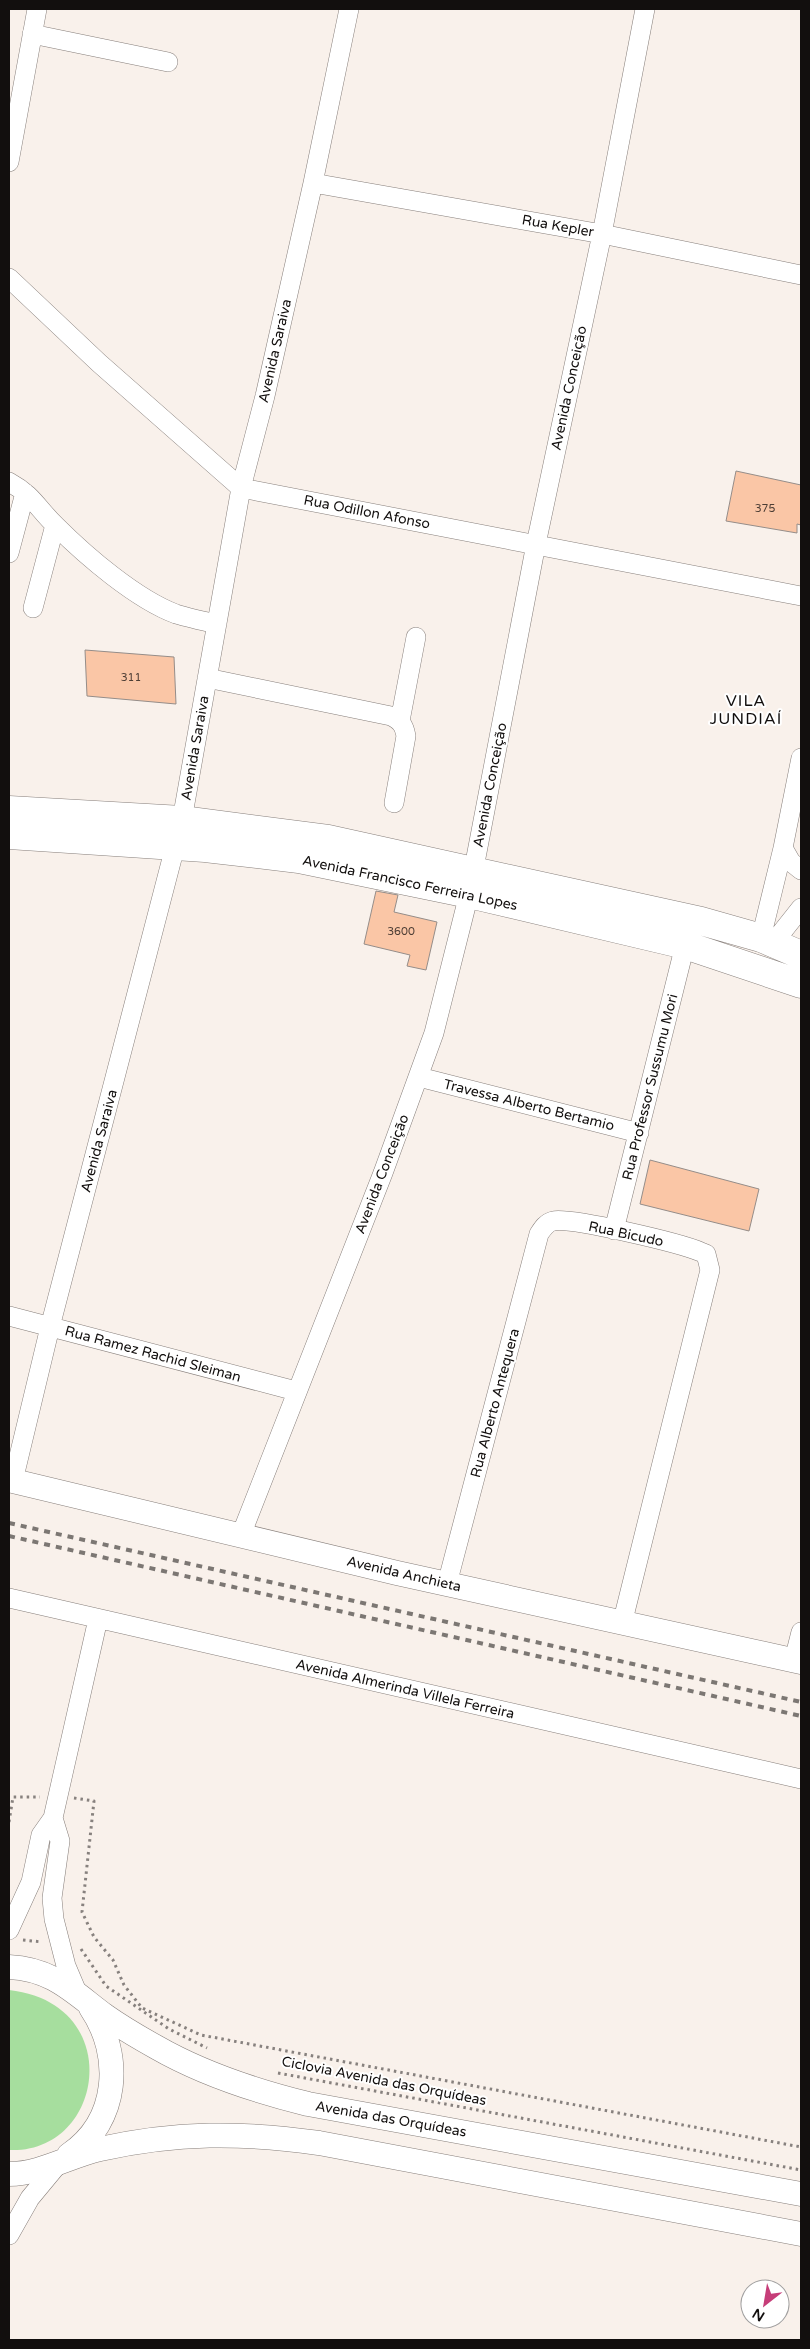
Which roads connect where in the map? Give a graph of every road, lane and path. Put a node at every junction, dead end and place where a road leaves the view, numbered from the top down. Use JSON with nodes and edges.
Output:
{"nodes":[{"id":1,"x":37,"y":9,"type":"edge"},
{"id":2,"x":350,"y":9,"type":"edge"},
{"id":3,"x":645,"y":9,"type":"edge"},
{"id":4,"x":32,"y":34,"type":"junction"},
{"id":5,"x":168,"y":62,"type":"dead end"},
{"id":6,"x":9,"y":162,"type":"edge"},
{"id":7,"x":313,"y":183,"type":"junction"},
{"id":8,"x":602,"y":234,"type":"junction"},
{"id":9,"x":801,"y":275,"type":"edge"},
{"id":10,"x":9,"y":278,"type":"edge"},
{"id":11,"x":9,"y":482,"type":"edge"},
{"id":12,"x":241,"y":488,"type":"junction"},
{"id":13,"x":25,"y":493,"type":"junction"},
{"id":14,"x":55,"y":525,"type":"junction"},
{"id":15,"x":536,"y":544,"type":"junction"},
{"id":16,"x":9,"y":554,"type":"edge"},
{"id":17,"x":801,"y":596,"type":"edge"},
{"id":18,"x":33,"y":608,"type":"dead end"},
{"id":19,"x":217,"y":624,"type":"junction"},
{"id":20,"x":416,"y":637,"type":"dead end"},
{"id":21,"x":207,"y":678,"type":"junction"},
{"id":22,"x":400,"y":721,"type":"junction"},
{"id":23,"x":801,"y":758,"type":"edge"},
{"id":24,"x":394,"y":804,"type":"dead end"},
{"id":25,"x":9,"y":810,"type":"edge"},
{"id":26,"x":182,"y":820,"type":"junction"},
{"id":27,"x":9,"y":835,"type":"edge"},
{"id":28,"x":176,"y":846,"type":"junction"},
{"id":29,"x":783,"y":848,"type":"junction"},
{"id":30,"x":801,"y":870,"type":"edge"},
{"id":31,"x":471,"y":882,"type":"junction"},
{"id":32,"x":801,"y":908,"type":"edge"},
{"id":33,"x":768,"y":940,"type":"junction"},
{"id":34,"x":685,"y":945,"type":"junction"},
{"id":35,"x":801,"y":955,"type":"edge"},
{"id":36,"x":801,"y":984,"type":"edge"},
{"id":37,"x":419,"y":1077,"type":"junction"},
{"id":38,"x":639,"y":1132,"type":"junction"},
{"id":39,"x":546,"y":1224,"type":"joint"},
{"id":40,"x":614,"y":1230,"type":"junction"},
{"id":41,"x":9,"y":1316,"type":"edge"},
{"id":42,"x":50,"y":1327,"type":"junction"},
{"id":43,"x":296,"y":1391,"type":"junction"},
{"id":44,"x":11,"y":1481,"type":"edge"},
{"id":45,"x":241,"y":1535,"type":"junction"},
{"id":46,"x":447,"y":1584,"type":"junction"},
{"id":47,"x":9,"y":1598,"type":"edge"},
{"id":48,"x":98,"y":1619,"type":"junction"},
{"id":49,"x":622,"y":1624,"type":"junction"},
{"id":50,"x":801,"y":1632,"type":"edge"},
{"id":51,"x":798,"y":1661,"type":"edge"},
{"id":52,"x":801,"y":1779,"type":"edge"},
{"id":53,"x":58,"y":1796,"type":"junction"},
{"id":54,"x":53,"y":1818,"type":"junction"},
{"id":55,"x":9,"y":1822,"type":"edge"},
{"id":56,"x":14,"y":1934,"type":"edge"},
{"id":57,"x":59,"y":1941,"type":"junction"},
{"id":58,"x":9,"y":1967,"type":"edge"},
{"id":59,"x":80,"y":1996,"type":"junction"},
{"id":60,"x":214,"y":2051,"type":"dead end"},
{"id":61,"x":272,"y":2072,"type":"dead end"},
{"id":62,"x":801,"y":2147,"type":"edge"},
{"id":63,"x":62,"y":2160,"type":"junction"},
{"id":64,"x":801,"y":2170,"type":"edge"},
{"id":65,"x":9,"y":2174,"type":"edge"},
{"id":66,"x":801,"y":2194,"type":"edge"},
{"id":67,"x":801,"y":2234,"type":"edge"},
{"id":68,"x":9,"y":2235,"type":"edge"}],
"edges":[{"from":1,"to":4,"type":"street"},
{"from":2,"to":7,"type":"street","name":"Avenida Saraiva"},
{"from":3,"to":8,"type":"street","name":"Avenida Conceição"},
{"from":4,"to":5,"type":"street"},
{"from":4,"to":6,"type":"street"},
{"from":7,"to":8,"type":"street","name":"Rua Kepler"},
{"from":7,"to":12,"type":"street","name":"Avenida Saraiva"},
{"from":8,"to":9,"type":"street","name":"Rua Kepler"},
{"from":8,"to":15,"type":"street","name":"Avenida Conceição"},
{"from":10,"to":12,"type":"street"},
{"from":11,"to":13,"type":"street"},
{"from":12,"to":15,"type":"street","name":"Rua Odillon Afonso"},
{"from":12,"to":19,"type":"street","name":"Avenida Saraiva"},
{"from":13,"to":14,"type":"street"},
{"from":13,"to":16,"type":"street"},
{"from":14,"to":18,"type":"street"},
{"from":14,"to":19,"type":"street"},
{"from":15,"to":17,"type":"street","name":"Rua Odillon Afonso"},
{"from":15,"to":31,"type":"street","name":"Avenida Conceição"},
{"from":19,"to":21,"type":"street","name":"Avenida Saraiva"},
{"from":20,"to":22,"type":"street"},
{"from":21,"to":22,"type":"street"},
{"from":21,"to":26,"type":"street","name":"Avenida Saraiva"},
{"from":22,"to":24,"type":"street"},
{"from":23,"to":29,"type":"street"},
{"from":25,"to":26,"type":"highway","name":"Avenida Francisco Ferreira Lopes"},
{"from":26,"to":28,"type":"street","name":"Avenida Saraiva"},
{"from":26,"to":31,"type":"highway","name":"Avenida Francisco Ferreira Lopes"},
{"from":27,"to":28,"type":"highway","name":"Avenida Francisco Ferreira Lopes"},
{"from":28,"to":31,"type":"highway","name":"Avenida Francisco Ferreira Lopes"},
{"from":28,"to":42,"type":"street","name":"Avenida Saraiva"},
{"from":29,"to":30,"type":"street"},
{"from":29,"to":33,"type":"street"},
{"from":31,"to":33,"type":"highway","name":"Avenida Francisco Ferreira Lopes"},
{"from":31,"to":34,"type":"highway","name":"Avenida Francisco Ferreira Lopes"},
{"from":31,"to":37,"type":"street","name":"Avenida Conceição"},
{"from":32,"to":33,"type":"street"},
{"from":33,"to":34,"type":"highway"},
{"from":33,"to":35,"type":"highway","name":"Avenida Francisco Ferreira Lopes"},
{"from":34,"to":36,"type":"highway","name":"Avenida Francisco Ferreira Lopes"},
{"from":34,"to":38,"type":"street","name":"Rua Professor Sussumu Mori"},
{"from":37,"to":38,"type":"street","name":"Travessa Alberto Bertamio"},
{"from":37,"to":43,"type":"street","name":"Avenida Conceição"},
{"from":38,"to":40,"type":"street","name":"Rua Professor Sussumu Mori"},
{"from":39,"to":40,"type":"street","name":"Rua Bicudo"},
{"from":39,"to":46,"type":"street","name":"Rua Alberto Antequera"},
{"from":40,"to":49,"type":"street","name":"Rua Bicudo"},
{"from":41,"to":42,"type":"street","name":"Rua Ramez Rachid Sleiman"},
{"from":42,"to":43,"type":"street","name":"Rua Ramez Rachid Sleiman"},
{"from":42,"to":44,"type":"street","name":"Avenida Saraiva"},
{"from":43,"to":45,"type":"street","name":"Avenida Conceição"},
{"from":44,"to":45,"type":"main road","name":"Avenida Anchieta"},
{"from":45,"to":46,"type":"main road","name":"Avenida Anchieta"},
{"from":46,"to":49,"type":"main road","name":"Avenida Anchieta"},
{"from":47,"to":48,"type":"street","name":"Avenida Almerinda Villela Ferreira"},
{"from":48,"to":52,"type":"street","name":"Avenida Almerinda Villela Ferreira"},
{"from":48,"to":53,"type":"street"},
{"from":49,"to":51,"type":"main road","name":"Avenida Anchieta"},
{"from":50,"to":51,"type":"street"},
{"from":53,"to":54,"type":"street"},
{"from":53,"to":55,"type":"path"},
{"from":53,"to":62,"type":"path"},
{"from":54,"to":56,"type":"street"},
{"from":54,"to":57,"type":"street"},
{"from":56,"to":57,"type":"path"},
{"from":57,"to":59,"type":"street"},
{"from":57,"to":60,"type":"path"},
{"from":58,"to":59,"type":"main road","name":"Avenida das Orquídeas"},
{"from":59,"to":63,"type":"main road"},
{"from":59,"to":66,"type":"main road","name":"Avenida das Orquídeas"},
{"from":61,"to":64,"type":"path","name":"Ciclovia Avenida das Orquídeas"},
{"from":63,"to":65,"type":"main road"},
{"from":63,"to":67,"type":"main road"},
{"from":63,"to":68,"type":"street"}]}
